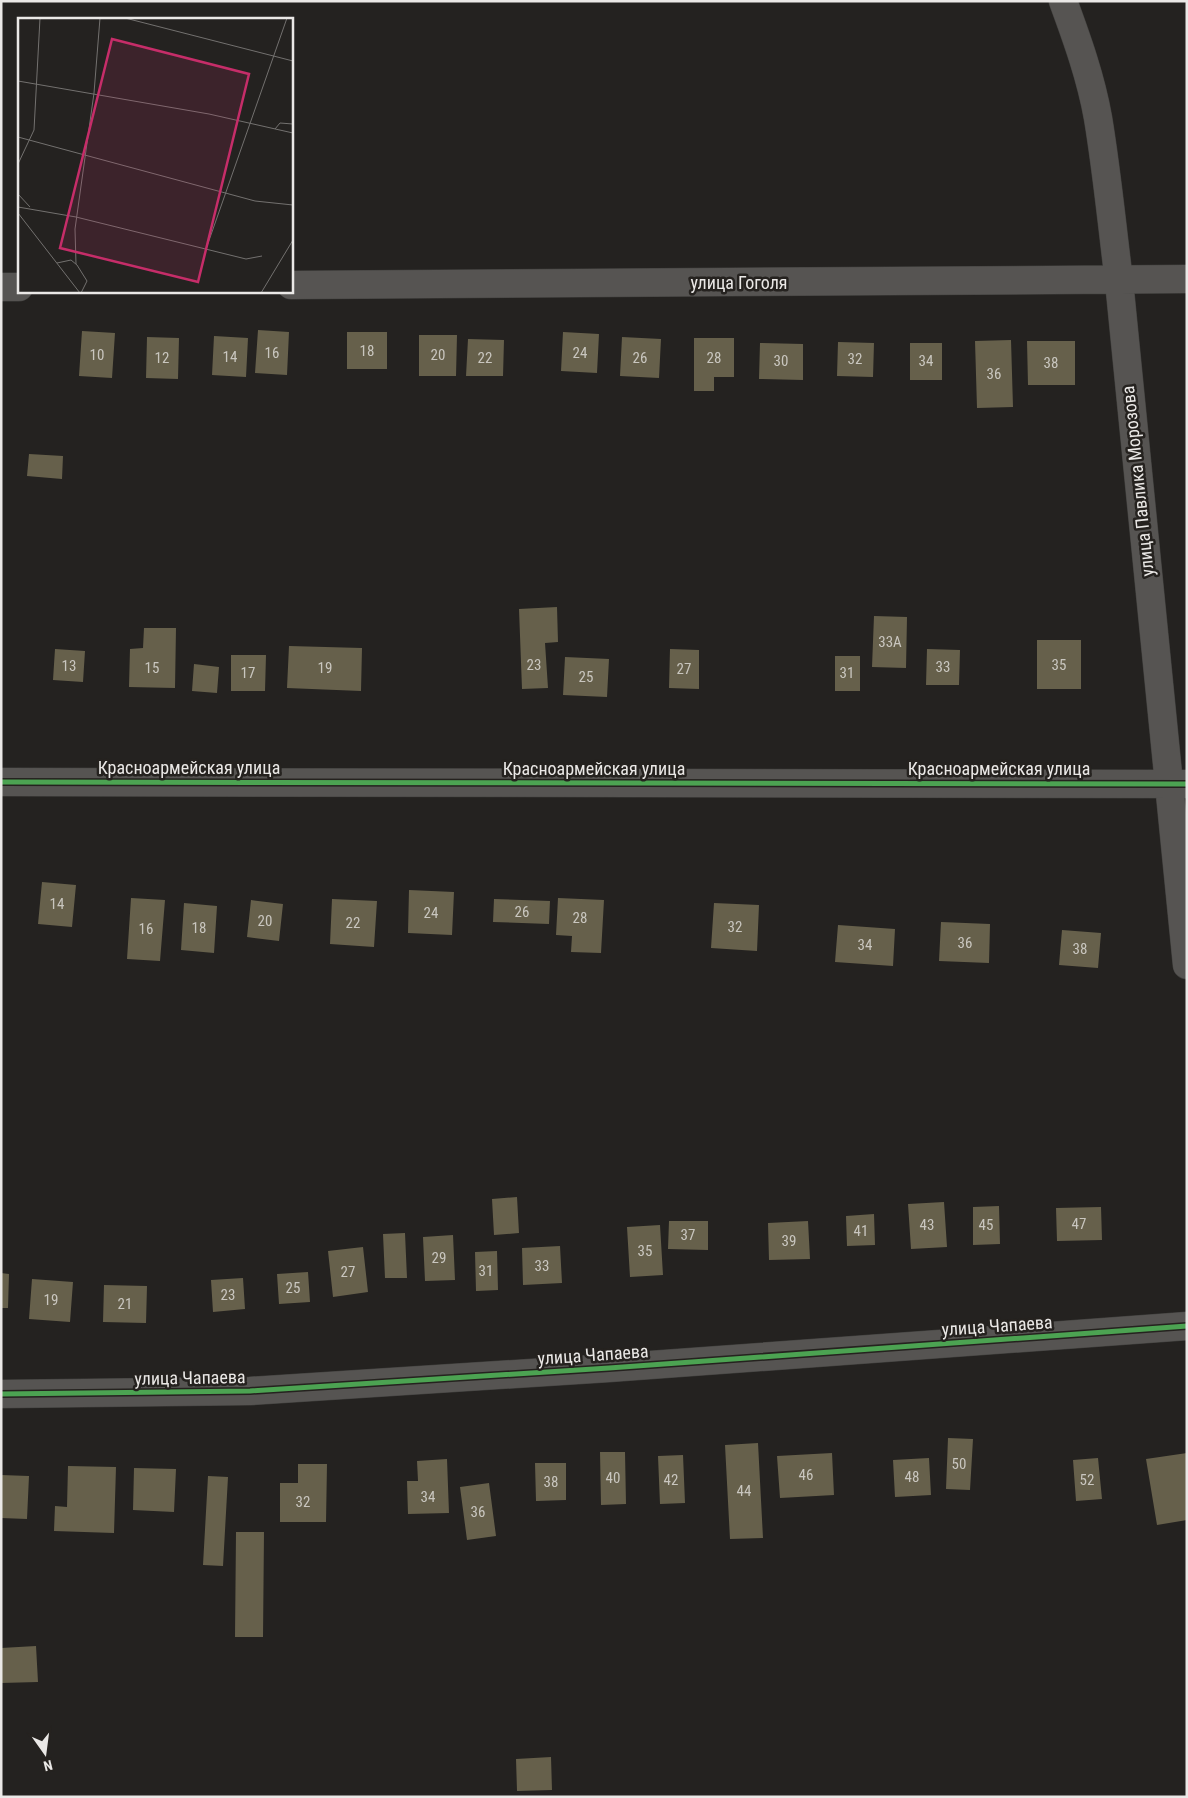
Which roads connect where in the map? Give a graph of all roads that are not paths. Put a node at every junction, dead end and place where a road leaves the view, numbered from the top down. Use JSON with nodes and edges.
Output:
{"nodes":[{"id":1,"x":1063,"y":1,"type":"edge"},
{"id":2,"x":1187,"y":279,"type":"edge"},
{"id":3,"x":1119,"y":281,"type":"junction"},
{"id":4,"x":292,"y":285,"type":"edge"},
{"id":5,"x":1,"y":287,"type":"edge"},
{"id":6,"x":18,"y":287,"type":"edge"},
{"id":7,"x":1,"y":782,"type":"edge"},
{"id":8,"x":1177,"y":784,"type":"edge"},
{"id":9,"x":1187,"y":965,"type":"edge"},
{"id":10,"x":1187,"y":1326,"type":"edge"},
{"id":11,"x":1,"y":1394,"type":"edge"}],
"edges":[{"from":1,"to":3,"type":"street","name":"улица Павлика Морозова"},
{"from":2,"to":3,"type":"street","name":"улица Гоголя"},
{"from":3,"to":4,"type":"street","name":"улица Гоголя"},
{"from":3,"to":8,"type":"street","name":"улица Павлика Морозова"},
{"from":5,"to":6,"type":"street"},
{"from":7,"to":8,"type":"street","name":"Красноармейская улица"},
{"from":8,"to":9,"type":"street","name":"улица Павлика Морозова"},
{"from":10,"to":11,"type":"street","name":"улица Чапаева"}]}
